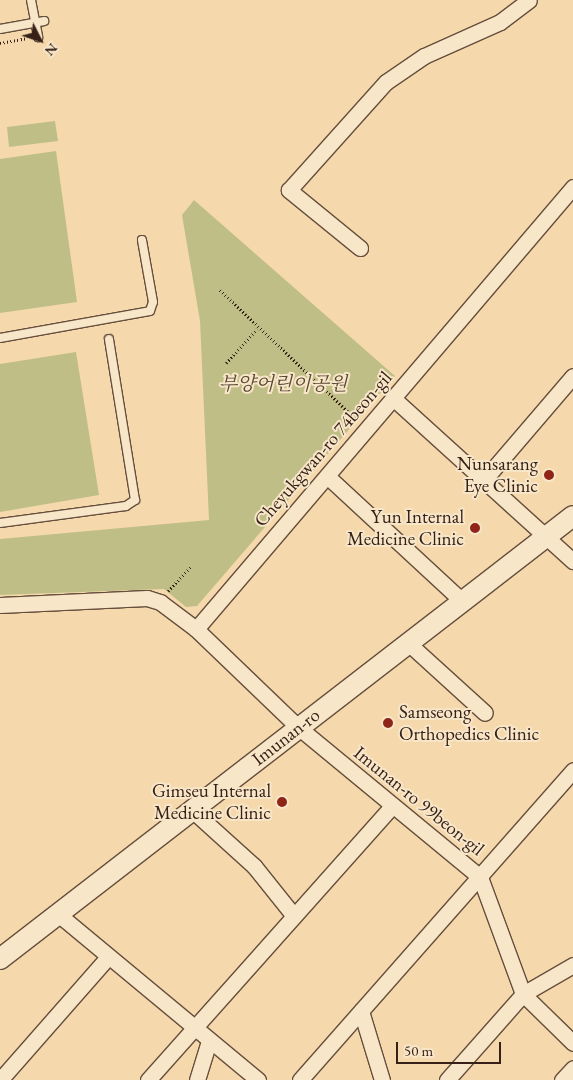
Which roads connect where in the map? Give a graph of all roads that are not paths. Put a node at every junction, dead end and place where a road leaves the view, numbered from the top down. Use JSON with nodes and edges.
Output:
{"nodes":[{"id":1,"x":32,"y":0,"type":"edge"},
{"id":2,"x":528,"y":0,"type":"edge"},
{"id":3,"x":40,"y":22,"type":"junction"},
{"id":4,"x":0,"y":30,"type":"edge"},
{"id":5,"x":38,"y":37,"type":"road end"},
{"id":6,"x":573,"y":187,"type":"edge"},
{"id":7,"x":142,"y":240,"type":"dead end"},
{"id":8,"x":360,"y":248,"type":"dead end"},
{"id":9,"x":0,"y":338,"type":"edge"},
{"id":10,"x":109,"y":339,"type":"dead end"},
{"id":11,"x":573,"y":376,"type":"edge"},
{"id":12,"x":393,"y":398,"type":"junction"},
{"id":13,"x":327,"y":476,"type":"junction"},
{"id":14,"x":482,"y":481,"type":"junction"},
{"id":15,"x":573,"y":516,"type":"edge"},
{"id":16,"x":0,"y":523,"type":"edge"},
{"id":17,"x":546,"y":537,"type":"junction"},
{"id":18,"x":573,"y":561,"type":"edge"},
{"id":19,"x":461,"y":600,"type":"junction"},
{"id":20,"x":0,"y":605,"type":"edge"},
{"id":21,"x":196,"y":629,"type":"junction"},
{"id":22,"x":407,"y":642,"type":"junction"},
{"id":23,"x":485,"y":713,"type":"dead end"},
{"id":24,"x":298,"y":727,"type":"junction"},
{"id":25,"x":573,"y":770,"type":"edge"},
{"id":26,"x":392,"y":806,"type":"junction"},
{"id":27,"x":192,"y":810,"type":"junction"},
{"id":28,"x":480,"y":877,"type":"junction"},
{"id":29,"x":58,"y":914,"type":"junction"},
{"id":30,"x":294,"y":916,"type":"junction"},
{"id":31,"x":108,"y":957,"type":"junction"},
{"id":32,"x":0,"y":959,"type":"edge"},
{"id":33,"x":573,"y":965,"type":"edge"},
{"id":34,"x":523,"y":994,"type":"junction"},
{"id":35,"x":361,"y":1011,"type":"junction"},
{"id":36,"x":194,"y":1029,"type":"junction"},
{"id":37,"x":210,"y":1041,"type":"junction"},
{"id":38,"x":573,"y":1042,"type":"edge"},
{"id":39,"x":573,"y":1068,"type":"edge"},
{"id":40,"x":0,"y":1080,"type":"edge"},
{"id":41,"x":148,"y":1080,"type":"edge"},
{"id":42,"x":197,"y":1080,"type":"edge"},
{"id":43,"x":258,"y":1080,"type":"edge"},
{"id":44,"x":300,"y":1080,"type":"edge"},
{"id":45,"x":382,"y":1080,"type":"edge"},
{"id":46,"x":447,"y":1080,"type":"edge"},
{"id":47,"x":562,"y":1080,"type":"edge"}],
"edges":[{"from":1,"to":3,"type":"lane"},
{"from":2,"to":8,"type":"street"},
{"from":3,"to":4,"type":"lane"},
{"from":3,"to":5,"type":"lane"},
{"from":6,"to":12,"type":"street","name":"Cheyukgwan-ro 74beon-gil"},
{"from":7,"to":9,"type":"lane"},
{"from":10,"to":16,"type":"lane"},
{"from":11,"to":14,"type":"street"},
{"from":12,"to":13,"type":"street","name":"Cheyukgwan-ro 74beon-gil"},
{"from":12,"to":14,"type":"street"},
{"from":13,"to":19,"type":"street"},
{"from":13,"to":21,"type":"street","name":"Cheyukgwan-ro 74beon-gil"},
{"from":14,"to":17,"type":"street"},
{"from":15,"to":17,"type":"street","name":"Imunan-ro"},
{"from":17,"to":18,"type":"street"},
{"from":17,"to":19,"type":"street","name":"Imunan-ro"},
{"from":19,"to":22,"type":"street","name":"Imunan-ro"},
{"from":20,"to":21,"type":"street"},
{"from":21,"to":24,"type":"street"},
{"from":22,"to":23,"type":"street"},
{"from":22,"to":24,"type":"street","name":"Imunan-ro"},
{"from":24,"to":26,"type":"street","name":"Imunan-ro 99beon-gil"},
{"from":24,"to":27,"type":"street","name":"Imunan-ro"},
{"from":25,"to":28,"type":"street"},
{"from":26,"to":28,"type":"street","name":"Imunan-ro 99beon-gil"},
{"from":26,"to":30,"type":"street"},
{"from":27,"to":29,"type":"street","name":"Imunan-ro"},
{"from":27,"to":30,"type":"street"},
{"from":28,"to":34,"type":"street","name":"Imunan-ro 99beon-gil"},
{"from":28,"to":35,"type":"street"},
{"from":29,"to":31,"type":"street"},
{"from":29,"to":32,"type":"street","name":"Imunan-ro"},
{"from":30,"to":36,"type":"street"},
{"from":31,"to":36,"type":"street"},
{"from":31,"to":40,"type":"street"},
{"from":33,"to":34,"type":"street"},
{"from":34,"to":38,"type":"street","name":"Imunan-ro 99beon-gil"},
{"from":34,"to":46,"type":"street"},
{"from":35,"to":44,"type":"street"},
{"from":35,"to":45,"type":"street"},
{"from":36,"to":37,"type":"street"},
{"from":36,"to":41,"type":"street"},
{"from":37,"to":42,"type":"street"},
{"from":37,"to":43,"type":"street"},
{"from":39,"to":47,"type":"street"}]}
